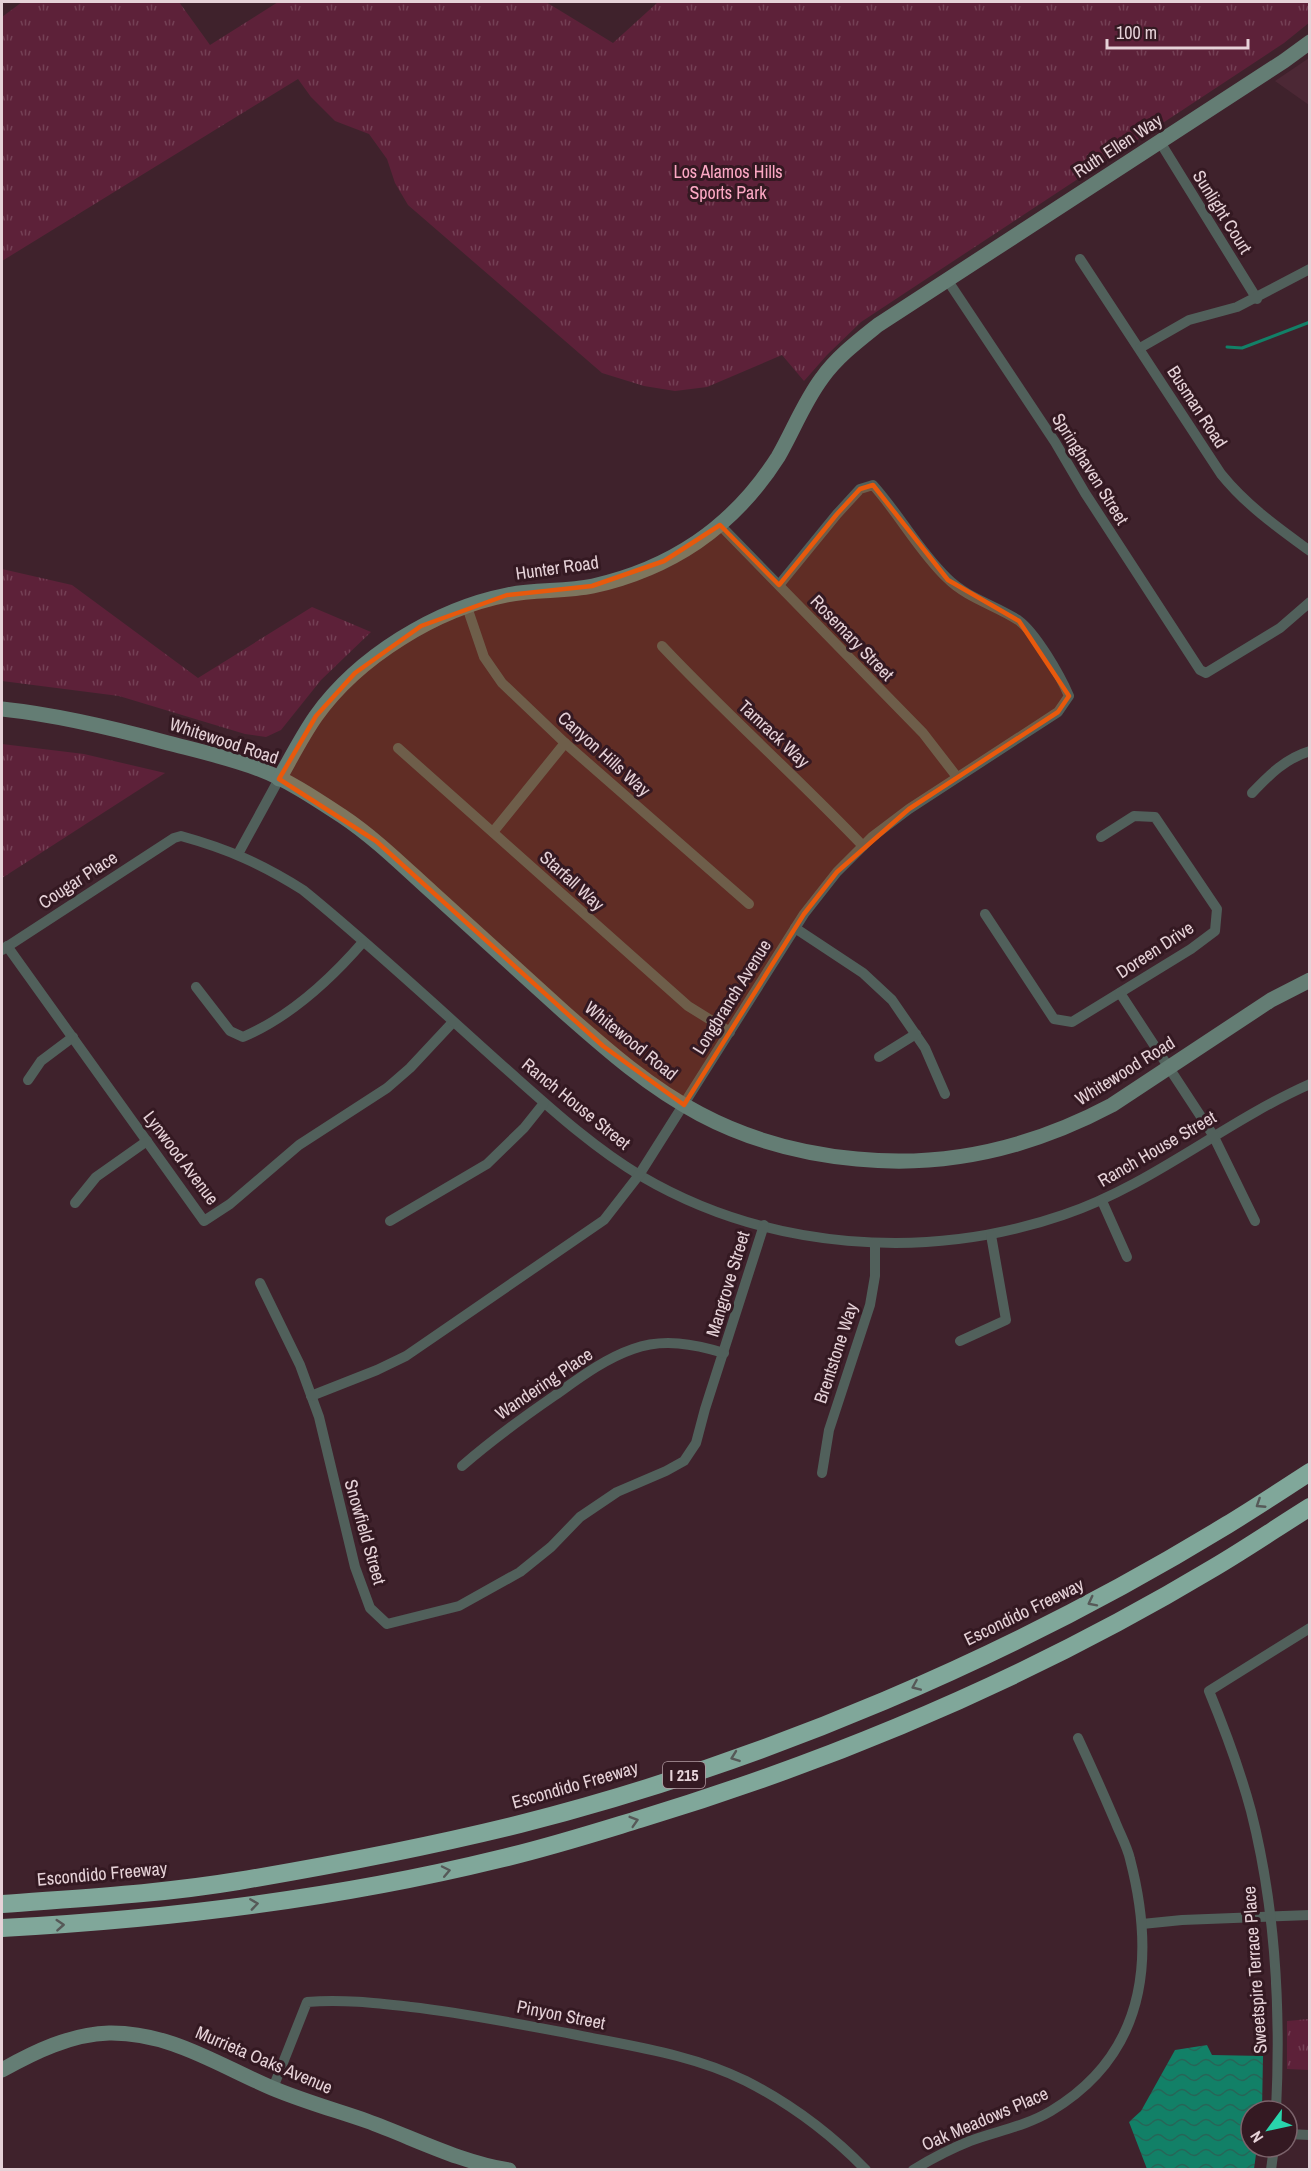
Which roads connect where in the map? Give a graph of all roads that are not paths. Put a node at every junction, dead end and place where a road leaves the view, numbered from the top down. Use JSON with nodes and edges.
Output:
{"nodes":[{"id":1,"x":1310,"y":42,"type":"edge"},
{"id":2,"x":1160,"y":142,"type":"junction"},
{"id":3,"x":1080,"y":259,"type":"dead end"},
{"id":4,"x":1310,"y":269,"type":"edge"},
{"id":5,"x":948,"y":281,"type":"junction"},
{"id":6,"x":1257,"y":299,"type":"junction"},
{"id":7,"x":1140,"y":348,"type":"junction"},
{"id":8,"x":720,"y":525,"type":"junction"},
{"id":9,"x":1310,"y":551,"type":"edge"},
{"id":10,"x":778,"y":585,"type":"junction"},
{"id":11,"x":1310,"y":602,"type":"edge"},
{"id":12,"x":467,"y":607,"type":"junction"},
{"id":13,"x":662,"y":646,"type":"dead end"},
{"id":14,"x":2,"y":709,"type":"edge"},
{"id":15,"x":565,"y":743,"type":"junction"},
{"id":16,"x":398,"y":748,"type":"dead end"},
{"id":17,"x":1310,"y":751,"type":"edge"},
{"id":18,"x":957,"y":777,"type":"junction"},
{"id":19,"x":279,"y":779,"type":"junction"},
{"id":20,"x":1252,"y":793,"type":"dead end"},
{"id":21,"x":493,"y":832,"type":"junction"},
{"id":22,"x":1101,"y":837,"type":"dead end"},
{"id":23,"x":174,"y":838,"type":"joint"},
{"id":24,"x":863,"y":846,"type":"junction"},
{"id":25,"x":238,"y":854,"type":"junction"},
{"id":26,"x":749,"y":904,"type":"dead end"},
{"id":27,"x":985,"y":914,"type":"dead end"},
{"id":28,"x":795,"y":928,"type":"junction"},
{"id":29,"x":363,"y":942,"type":"junction"},
{"id":30,"x":4,"y":948,"type":"edge"},
{"id":31,"x":1310,"y":980,"type":"edge"},
{"id":32,"x":196,"y":987,"type":"dead end"},
{"id":33,"x":1120,"y":993,"type":"junction"},
{"id":34,"x":453,"y":1022,"type":"junction"},
{"id":35,"x":730,"y":1032,"type":"junction"},
{"id":36,"x":915,"y":1034,"type":"junction"},
{"id":37,"x":73,"y":1037,"type":"junction"},
{"id":38,"x":879,"y":1057,"type":"dead end"},
{"id":39,"x":1168,"y":1067,"type":"junction"},
{"id":40,"x":28,"y":1080,"type":"dead end"},
{"id":41,"x":1310,"y":1084,"type":"edge"},
{"id":42,"x":945,"y":1094,"type":"dead end"},
{"id":43,"x":544,"y":1103,"type":"junction"},
{"id":44,"x":684,"y":1105,"type":"junction"},
{"id":45,"x":1213,"y":1135,"type":"junction"},
{"id":46,"x":147,"y":1141,"type":"junction"},
{"id":47,"x":639,"y":1175,"type":"junction"},
{"id":48,"x":1102,"y":1201,"type":"junction"},
{"id":49,"x":75,"y":1203,"type":"dead end"},
{"id":50,"x":390,"y":1221,"type":"dead end"},
{"id":51,"x":1255,"y":1221,"type":"dead end"},
{"id":52,"x":764,"y":1225,"type":"junction"},
{"id":53,"x":991,"y":1235,"type":"junction"},
{"id":54,"x":875,"y":1243,"type":"junction"},
{"id":55,"x":1127,"y":1257,"type":"dead end"},
{"id":56,"x":260,"y":1283,"type":"dead end"},
{"id":57,"x":960,"y":1341,"type":"dead end"},
{"id":58,"x":724,"y":1353,"type":"junction"},
{"id":59,"x":311,"y":1396,"type":"junction"},
{"id":60,"x":462,"y":1466,"type":"dead end"},
{"id":61,"x":1310,"y":1472,"type":"edge"},
{"id":62,"x":822,"y":1473,"type":"dead end"},
{"id":63,"x":1310,"y":1507,"type":"edge"},
{"id":64,"x":1310,"y":1628,"type":"edge"},
{"id":65,"x":1078,"y":1738,"type":"dead end"},
{"id":66,"x":2,"y":1904,"type":"edge"},
{"id":67,"x":1310,"y":1915,"type":"edge"},
{"id":68,"x":1271,"y":1917,"type":"junction"},
{"id":69,"x":1142,"y":1924,"type":"junction"},
{"id":70,"x":2,"y":1928,"type":"edge"},
{"id":71,"x":2,"y":2070,"type":"edge"},
{"id":72,"x":273,"y":2088,"type":"junction"},
{"id":73,"x":1277,"y":2099,"type":"edge"},
{"id":74,"x":509,"y":2169,"type":"edge"},
{"id":75,"x":866,"y":2169,"type":"edge"},
{"id":76,"x":913,"y":2169,"type":"edge"}],
"edges":[{"from":1,"to":2,"type":"street","name":"Ruth Ellen Way"},
{"from":2,"to":5,"type":"street","name":"Ruth Ellen Way"},
{"from":2,"to":6,"type":"street","name":"Sunlight Court"},
{"from":3,"to":7,"type":"street","name":"Busman Road"},
{"from":4,"to":6,"type":"street"},
{"from":5,"to":8,"type":"street","name":"Hunter Road"},
{"from":5,"to":11,"type":"street","name":"Springhaven Street"},
{"from":6,"to":7,"type":"street"},
{"from":7,"to":9,"type":"street","name":"Busman Road"},
{"from":8,"to":10,"type":"street","name":"Rosemary Street"},
{"from":8,"to":12,"type":"street","name":"Hunter Road"},
{"from":10,"to":18,"type":"street","name":"Rosemary Street"},
{"from":10,"to":18,"type":"street","name":"Longbranch Avenue"},
{"from":12,"to":15,"type":"street","name":"Canyon Hills Way"},
{"from":12,"to":19,"type":"street","name":"Hunter Road"},
{"from":13,"to":24,"type":"street","name":"Tamrack Way"},
{"from":14,"to":19,"type":"street","name":"Whitewood Road"},
{"from":15,"to":21,"type":"street"},
{"from":15,"to":26,"type":"street","name":"Canyon Hills Way"},
{"from":16,"to":21,"type":"street","name":"Starfall Way"},
{"from":17,"to":20,"type":"street"},
{"from":18,"to":24,"type":"street","name":"Longbranch Avenue"},
{"from":19,"to":25,"type":"street","name":"Hunter Road"},
{"from":19,"to":44,"type":"street","name":"Whitewood Road"},
{"from":21,"to":35,"type":"street","name":"Starfall Way"},
{"from":22,"to":33,"type":"street","name":"Doreen Drive"},
{"from":23,"to":25,"type":"street","name":"Ranch House Street"},
{"from":23,"to":30,"type":"street","name":"Cougar Place"},
{"from":24,"to":28,"type":"street","name":"Longbranch Avenue"},
{"from":25,"to":29,"type":"street","name":"Ranch House Street"},
{"from":27,"to":33,"type":"street","name":"Doreen Drive"},
{"from":28,"to":35,"type":"street","name":"Longbranch Avenue"},
{"from":28,"to":36,"type":"street"},
{"from":29,"to":32,"type":"street"},
{"from":29,"to":34,"type":"street","name":"Ranch House Street"},
{"from":30,"to":37,"type":"street","name":"Lynwood Avenue"},
{"from":31,"to":39,"type":"street","name":"Whitewood Road"},
{"from":33,"to":39,"type":"street"},
{"from":34,"to":43,"type":"street","name":"Ranch House Street"},
{"from":34,"to":46,"type":"street","name":"Lynwood Avenue"},
{"from":35,"to":44,"type":"street","name":"Longbranch Avenue"},
{"from":36,"to":38,"type":"street"},
{"from":36,"to":42,"type":"street"},
{"from":37,"to":40,"type":"street"},
{"from":37,"to":46,"type":"street","name":"Lynwood Avenue"},
{"from":39,"to":44,"type":"street","name":"Whitewood Road"},
{"from":39,"to":45,"type":"street"},
{"from":41,"to":45,"type":"street","name":"Ranch House Street"},
{"from":43,"to":47,"type":"street","name":"Ranch House Street"},
{"from":43,"to":50,"type":"street"},
{"from":44,"to":47,"type":"street","name":"Longbranch Avenue"},
{"from":45,"to":48,"type":"street","name":"Ranch House Street"},
{"from":45,"to":51,"type":"street"},
{"from":46,"to":49,"type":"street"},
{"from":47,"to":52,"type":"street","name":"Ranch House Street"},
{"from":47,"to":59,"type":"street","name":"Longbranch Avenue"},
{"from":48,"to":53,"type":"street","name":"Ranch House Street"},
{"from":48,"to":55,"type":"street"},
{"from":52,"to":54,"type":"street","name":"Ranch House Street"},
{"from":52,"to":58,"type":"street","name":"Mangrove Street"},
{"from":53,"to":54,"type":"street","name":"Ranch House Street"},
{"from":53,"to":57,"type":"street"},
{"from":54,"to":62,"type":"street","name":"Brentstone Way"},
{"from":56,"to":59,"type":"street","name":"Snowfield Street"},
{"from":58,"to":59,"type":"street","name":"Snowfield Street"},
{"from":58,"to":60,"type":"street","name":"Wandering Place"},
{"from":61,"to":66,"type":"highway","name":"Escondido Freeway","number":"I 215","one_way":true},
{"from":70,"to":63,"type":"highway","number":"I 215","one_way":true},
{"from":64,"to":68,"type":"street","name":"Sweetspire Terrace Place"},
{"from":65,"to":69,"type":"street","name":"Oak Meadows Place"},
{"from":67,"to":68,"type":"street"},
{"from":68,"to":69,"type":"street"},
{"from":68,"to":73,"type":"street","name":"Sweetspire Terrace Place"},
{"from":69,"to":76,"type":"street","name":"Oak Meadows Place"},
{"from":71,"to":72,"type":"street","name":"Murrieta Oaks Avenue"},
{"from":72,"to":74,"type":"street","name":"Murrieta Oaks Avenue"},
{"from":72,"to":75,"type":"street","name":"Pinyon Street"}]}
